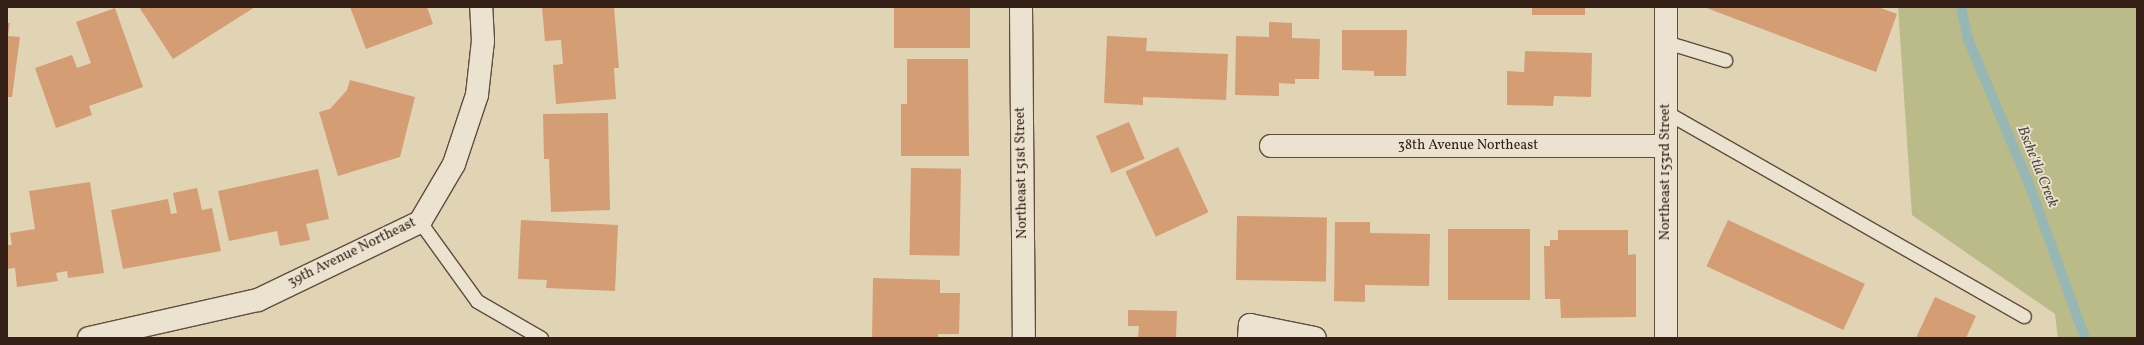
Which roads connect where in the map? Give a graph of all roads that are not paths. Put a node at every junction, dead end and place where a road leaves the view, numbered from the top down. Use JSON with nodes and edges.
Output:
{"nodes":[{"id":1,"x":481,"y":7,"type":"edge"},
{"id":2,"x":1021,"y":7,"type":"edge"},
{"id":3,"x":1666,"y":7,"type":"edge"},
{"id":4,"x":1666,"y":42,"type":"junction"},
{"id":5,"x":1725,"y":60,"type":"dead end"},
{"id":6,"x":1666,"y":112,"type":"junction"},
{"id":7,"x":1271,"y":146,"type":"dead end"},
{"id":8,"x":1666,"y":146,"type":"junction"},
{"id":9,"x":420,"y":222,"type":"junction"},
{"id":10,"x":2024,"y":316,"type":"dead end"},
{"id":11,"x":89,"y":338,"type":"edge"},
{"id":12,"x":541,"y":338,"type":"edge"},
{"id":13,"x":1024,"y":338,"type":"edge"},
{"id":14,"x":1249,"y":338,"type":"edge"},
{"id":15,"x":1315,"y":338,"type":"edge"},
{"id":16,"x":1666,"y":338,"type":"edge"}],
"edges":[{"from":1,"to":9,"type":"street","name":"39th Avenue Northeast"},
{"from":2,"to":13,"type":"street","name":"Northeast 151st Street"},
{"from":3,"to":4,"type":"street","name":"Northeast 153rd Street"},
{"from":4,"to":5,"type":"lane"},
{"from":4,"to":6,"type":"street","name":"Northeast 153rd Street"},
{"from":6,"to":8,"type":"street","name":"Northeast 153rd Street"},
{"from":6,"to":10,"type":"lane"},
{"from":7,"to":8,"type":"street","name":"38th Avenue Northeast"},
{"from":8,"to":16,"type":"street","name":"Northeast 153rd Street"},
{"from":9,"to":11,"type":"street","name":"39th Avenue Northeast"},
{"from":9,"to":12,"type":"lane"},
{"from":14,"to":15,"type":"street"}]}
